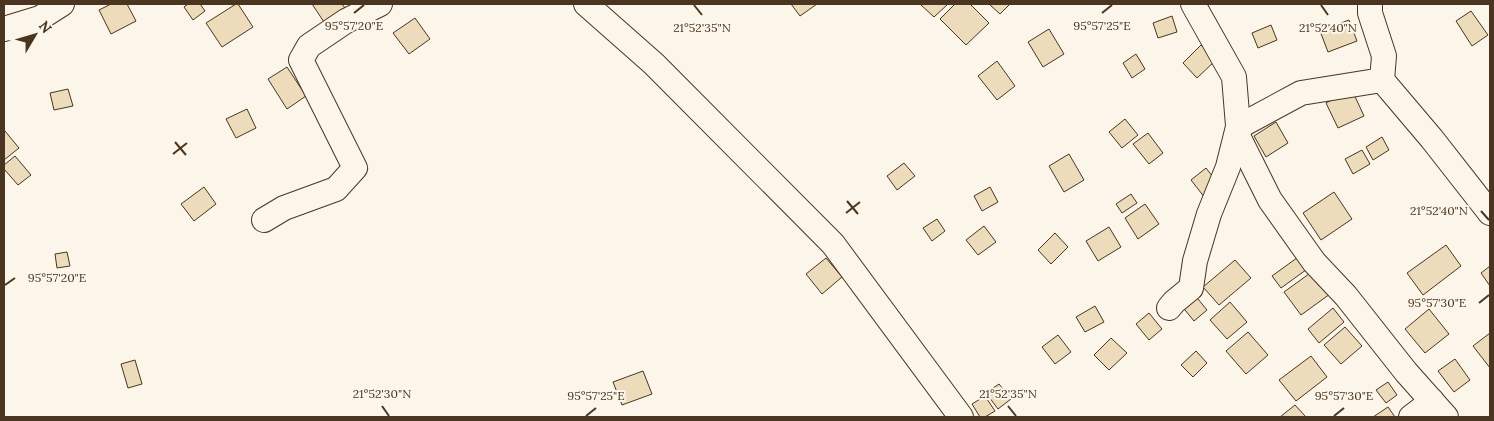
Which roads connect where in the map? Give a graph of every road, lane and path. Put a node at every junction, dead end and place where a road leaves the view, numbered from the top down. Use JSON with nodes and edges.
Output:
{"nodes":[{"id":1,"x":62,"y":4,"type":"edge"},
{"id":2,"x":380,"y":4,"type":"edge"},
{"id":3,"x":586,"y":4,"type":"edge"},
{"id":4,"x":1193,"y":4,"type":"edge"},
{"id":5,"x":1370,"y":4,"type":"edge"},
{"id":6,"x":4,"y":29,"type":"edge"},
{"id":7,"x":1382,"y":80,"type":"junction"},
{"id":8,"x":1238,"y":127,"type":"junction"},
{"id":9,"x":1490,"y":213,"type":"edge"},
{"id":10,"x":264,"y":220,"type":"dead end"},
{"id":11,"x":1169,"y":308,"type":"dead end"},
{"id":12,"x":1439,"y":409,"type":"edge"},
{"id":13,"x":961,"y":417,"type":"edge"},
{"id":14,"x":1411,"y":417,"type":"edge"}],
"edges":[{"from":1,"to":6,"type":"street"},
{"from":2,"to":10,"type":"street"},
{"from":3,"to":13,"type":"street"},
{"from":4,"to":8,"type":"street"},
{"from":5,"to":7,"type":"street"},
{"from":7,"to":8,"type":"street"},
{"from":7,"to":9,"type":"street"},
{"from":8,"to":11,"type":"street"},
{"from":8,"to":12,"type":"street"},
{"from":12,"to":14,"type":"street"}]}
